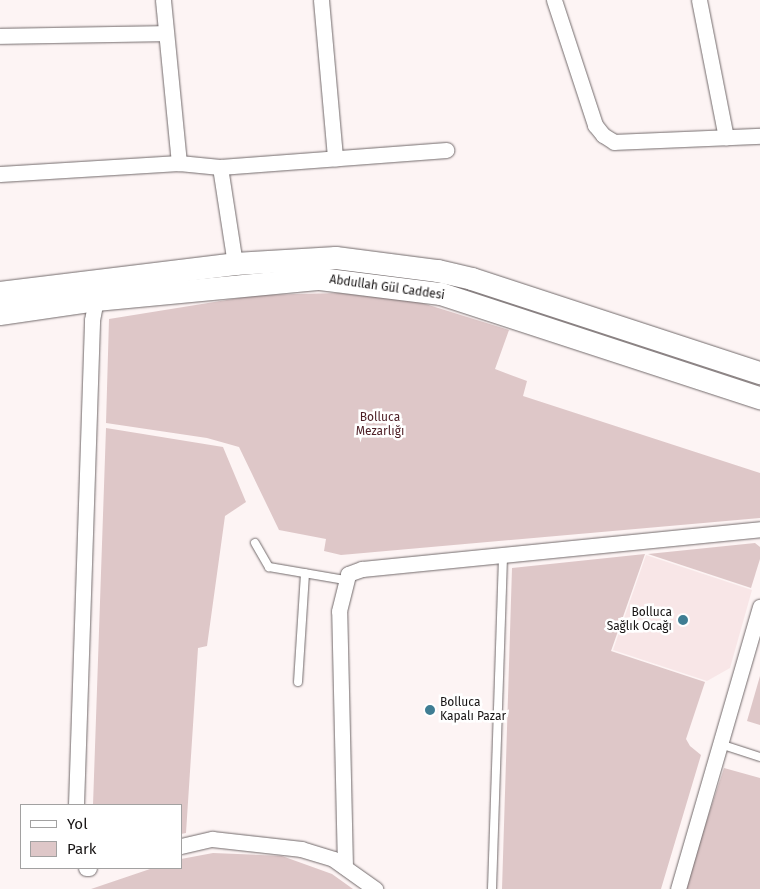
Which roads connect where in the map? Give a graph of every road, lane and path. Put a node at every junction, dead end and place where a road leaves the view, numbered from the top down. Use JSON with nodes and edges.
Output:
{"nodes":[{"id":1,"x":163,"y":0,"type":"edge"},
{"id":2,"x":321,"y":0,"type":"edge"},
{"id":3,"x":554,"y":0,"type":"edge"},
{"id":4,"x":699,"y":0,"type":"edge"},
{"id":5,"x":165,"y":33,"type":"junction"},
{"id":6,"x":0,"y":36,"type":"edge"},
{"id":7,"x":760,"y":136,"type":"edge"},
{"id":8,"x":726,"y":137,"type":"junction"},
{"id":9,"x":446,"y":150,"type":"dead end"},
{"id":10,"x":335,"y":158,"type":"junction"},
{"id":11,"x":179,"y":163,"type":"junction"},
{"id":12,"x":220,"y":167,"type":"junction"},
{"id":13,"x":0,"y":174,"type":"edge"},
{"id":14,"x":235,"y":264,"type":"junction"},
{"id":15,"x":0,"y":293,"type":"edge"},
{"id":16,"x":96,"y":300,"type":"junction"},
{"id":17,"x":0,"y":314,"type":"edge"},
{"id":18,"x":760,"y":373,"type":"edge"},
{"id":19,"x":760,"y":398,"type":"edge"},
{"id":20,"x":760,"y":529,"type":"edge"},
{"id":21,"x":255,"y":543,"type":"dead end"},
{"id":22,"x":503,"y":556,"type":"junction"},
{"id":23,"x":304,"y":572,"type":"junction"},
{"id":24,"x":345,"y":580,"type":"junction"},
{"id":25,"x":760,"y":607,"type":"edge"},
{"id":26,"x":298,"y":682,"type":"dead end"},
{"id":27,"x":720,"y":744,"type":"junction"},
{"id":28,"x":760,"y":757,"type":"edge"},
{"id":29,"x":76,"y":804,"type":"edge"},
{"id":30,"x":182,"y":846,"type":"edge"},
{"id":31,"x":345,"y":867,"type":"junction"},
{"id":32,"x":375,"y":889,"type":"edge"},
{"id":33,"x":492,"y":889,"type":"edge"},
{"id":34,"x":678,"y":889,"type":"edge"}],
"edges":[{"from":1,"to":5,"type":"street"},
{"from":2,"to":10,"type":"street"},
{"from":3,"to":8,"type":"street"},
{"from":4,"to":8,"type":"street"},
{"from":5,"to":6,"type":"street"},
{"from":5,"to":11,"type":"street"},
{"from":7,"to":8,"type":"street"},
{"from":9,"to":10,"type":"street"},
{"from":10,"to":12,"type":"street"},
{"from":11,"to":12,"type":"street"},
{"from":11,"to":13,"type":"street"},
{"from":12,"to":14,"type":"street"},
{"from":14,"to":15,"type":"street","name":"Abdullah Gül Caddesi"},
{"from":14,"to":18,"type":"street","name":"Abdullah Gül Caddesi"},
{"from":16,"to":17,"type":"street","name":"Abdullah Gül Caddesi"},
{"from":16,"to":19,"type":"street","name":"Abdullah Gül Caddesi"},
{"from":16,"to":29,"type":"street"},
{"from":20,"to":22,"type":"street"},
{"from":21,"to":23,"type":"lane"},
{"from":22,"to":24,"type":"street"},
{"from":22,"to":33,"type":"lane"},
{"from":23,"to":24,"type":"lane"},
{"from":23,"to":26,"type":"lane"},
{"from":24,"to":31,"type":"street"},
{"from":25,"to":27,"type":"street"},
{"from":27,"to":28,"type":"lane"},
{"from":27,"to":34,"type":"street"},
{"from":30,"to":31,"type":"street"},
{"from":31,"to":32,"type":"street"}]}
